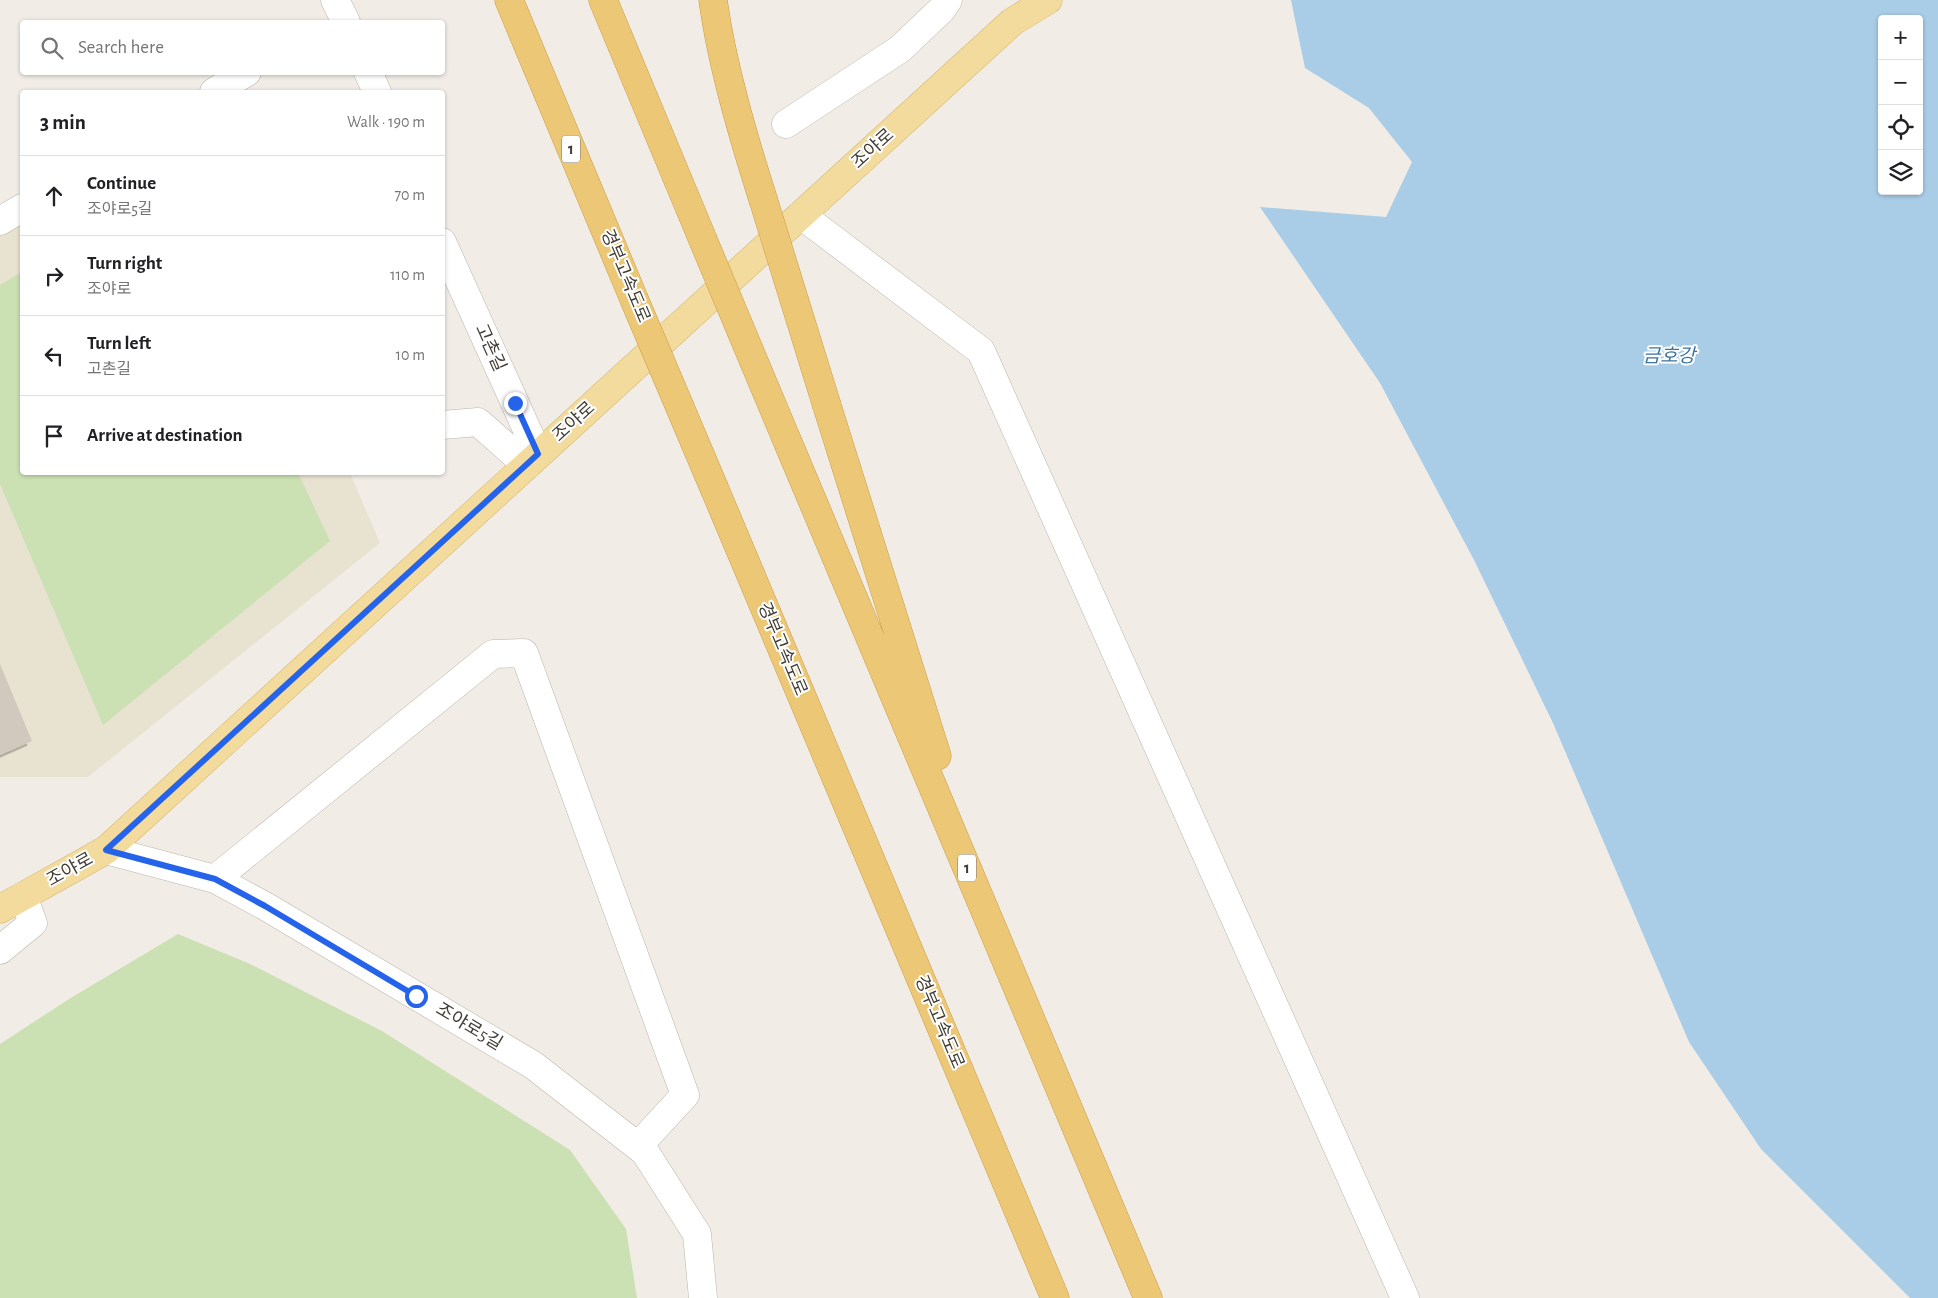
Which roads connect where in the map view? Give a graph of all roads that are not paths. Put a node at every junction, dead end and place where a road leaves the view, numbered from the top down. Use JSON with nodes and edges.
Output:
{"nodes":[{"id":1,"x":489,"y":0,"type":"edge"},
{"id":2,"x":509,"y":0,"type":"edge"},
{"id":3,"x":603,"y":0,"type":"edge"},
{"id":4,"x":713,"y":0,"type":"edge"},
{"id":5,"x":948,"y":0,"type":"edge"},
{"id":6,"x":1048,"y":0,"type":"edge"},
{"id":7,"x":1014,"y":11,"type":"edge"},
{"id":8,"x":242,"y":75,"type":"edge"},
{"id":9,"x":369,"y":75,"type":"edge"},
{"id":10,"x":217,"y":90,"type":"edge"},
{"id":11,"x":376,"y":90,"type":"edge"},
{"id":12,"x":786,"y":124,"type":"dead end"},
{"id":13,"x":581,"y":172,"type":"junction"},
{"id":14,"x":20,"y":209,"type":"edge"},
{"id":15,"x":801,"y":214,"type":"junction"},
{"id":16,"x":0,"y":221,"type":"edge"},
{"id":17,"x":445,"y":249,"type":"edge"},
{"id":18,"x":445,"y":426,"type":"edge"},
{"id":19,"x":533,"y":460,"type":"junction"},
{"id":20,"x":106,"y":850,"type":"junction"},
{"id":21,"x":215,"y":879,"type":"junction"},
{"id":22,"x":12,"y":903,"type":"edge"},
{"id":23,"x":987,"y":914,"type":"junction"},
{"id":24,"x":0,"y":950,"type":"edge"},
{"id":25,"x":638,"y":1146,"type":"junction"},
{"id":26,"x":703,"y":1298,"type":"edge"},
{"id":27,"x":1055,"y":1298,"type":"edge"},
{"id":28,"x":1148,"y":1298,"type":"edge"},
{"id":29,"x":1406,"y":1298,"type":"edge"}],
"edges":[{"from":1,"to":13,"type":"highway"},
{"from":2,"to":13,"type":"highway","name":"경부고속도로","number":"1"},
{"from":3,"to":23,"type":"highway","number":"1","bridge":true},
{"from":4,"to":23,"type":"highway","bridge":true},
{"from":5,"to":12,"type":"street"},
{"from":6,"to":7,"type":"main road","name":"조야로"},
{"from":7,"to":15,"type":"main road","name":"조야로"},
{"from":8,"to":10,"type":"street"},
{"from":9,"to":11,"type":"street"},
{"from":13,"to":27,"type":"highway","name":"경부고속도로","number":"1","bridge":true},
{"from":14,"to":16,"type":"street"},
{"from":15,"to":19,"type":"main road","name":"조야로"},
{"from":15,"to":29,"type":"street"},
{"from":17,"to":19,"type":"street","name":"고촌길"},
{"from":18,"to":19,"type":"street"},
{"from":19,"to":20,"type":"main road","name":"조야로"},
{"from":20,"to":21,"type":"street","name":"조야로5길"},
{"from":20,"to":22,"type":"main road","name":"조야로"},
{"from":21,"to":25,"type":"street","name":"조야로5길"},
{"from":21,"to":25,"type":"street"},
{"from":22,"to":24,"type":"street"},
{"from":23,"to":28,"type":"highway","number":"1"},
{"from":25,"to":26,"type":"street","name":"조야로5길"}]}
